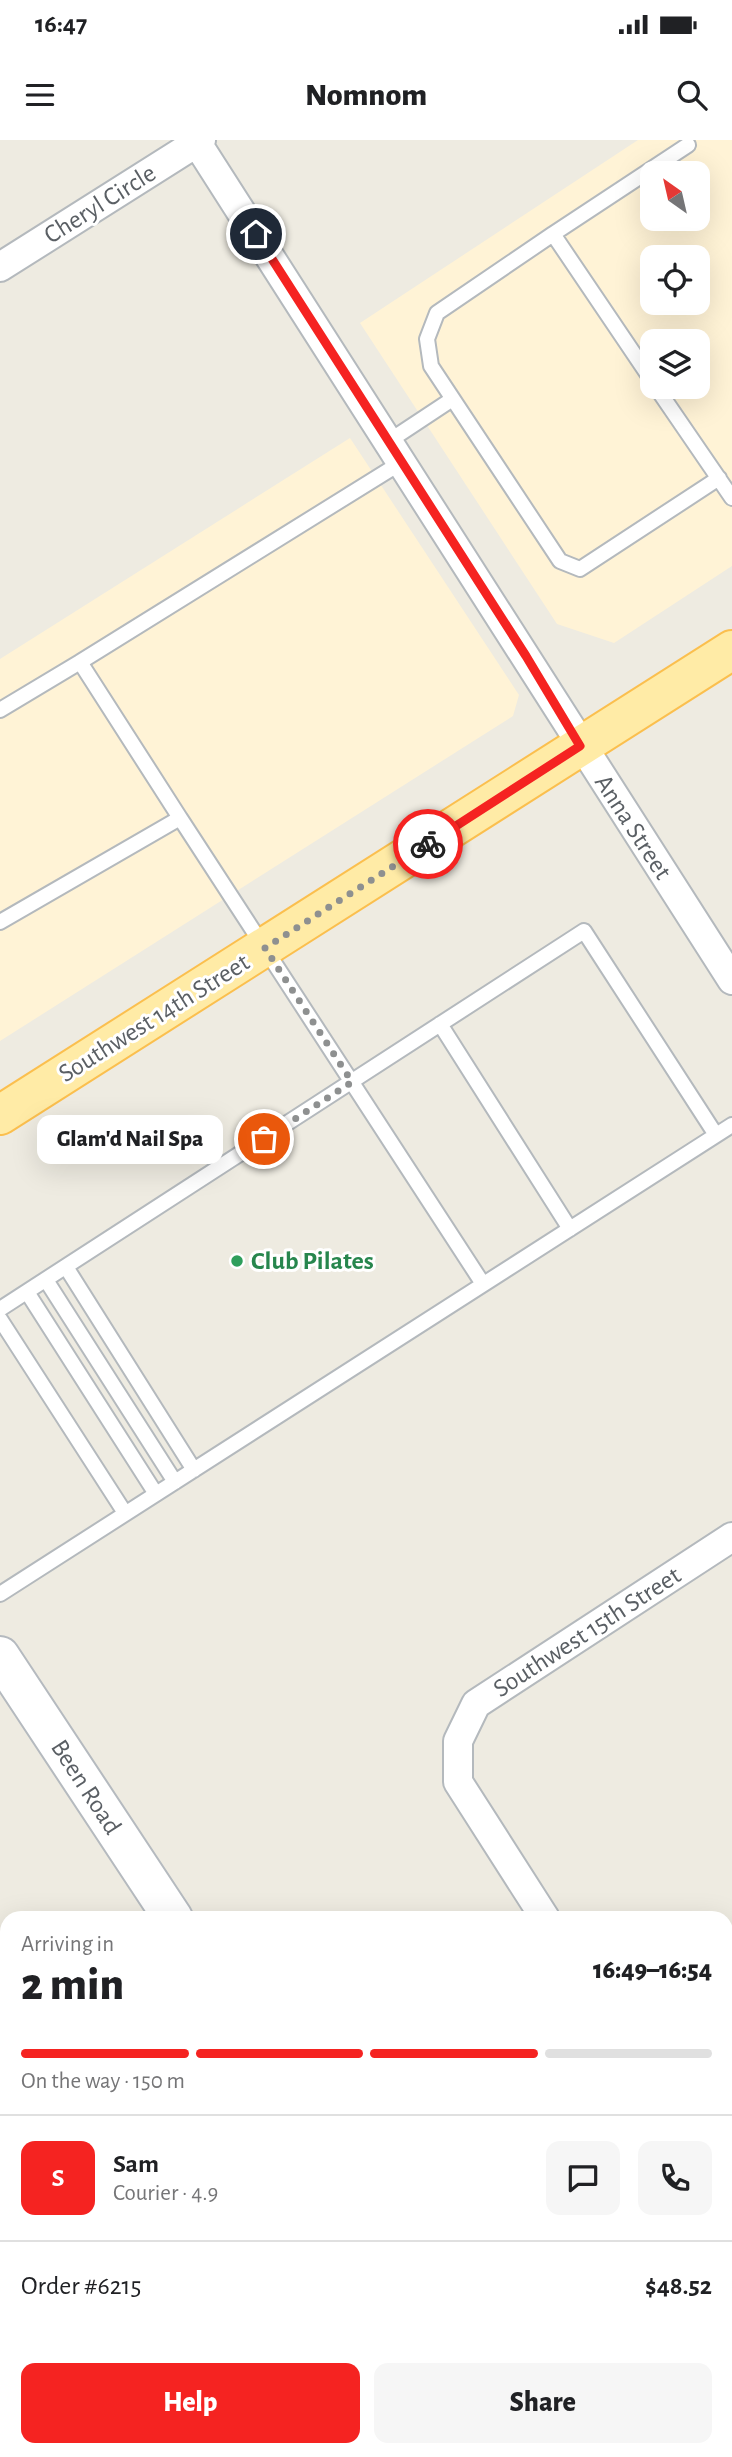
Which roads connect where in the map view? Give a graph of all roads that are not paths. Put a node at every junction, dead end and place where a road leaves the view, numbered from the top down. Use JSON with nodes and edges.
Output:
{"nodes":[{"id":1,"x":199,"y":141,"type":"edge"},
{"id":2,"x":688,"y":145,"type":"dead end"},
{"id":3,"x":553,"y":234,"type":"junction"},
{"id":4,"x":0,"y":267,"type":"edge"},
{"id":5,"x":640,"y":363,"type":"edge"},
{"id":6,"x":664,"y":399,"type":"edge"},
{"id":7,"x":451,"y":400,"type":"junction"},
{"id":8,"x":395,"y":452,"type":"junction"},
{"id":9,"x":719,"y":478,"type":"junction"},
{"id":10,"x":732,"y":498,"type":"edge"},
{"id":11,"x":732,"y":650,"type":"edge"},
{"id":12,"x":80,"y":662,"type":"junction"},
{"id":13,"x":0,"y":710,"type":"edge"},
{"id":14,"x":580,"y":746,"type":"junction"},
{"id":15,"x":180,"y":818,"type":"junction"},
{"id":16,"x":0,"y":922,"type":"edge"},
{"id":17,"x":265,"y":948,"type":"junction"},
{"id":18,"x":732,"y":980,"type":"edge"},
{"id":19,"x":440,"y":1024,"type":"junction"},
{"id":20,"x":352,"y":1082,"type":"junction"},
{"id":21,"x":0,"y":1115,"type":"edge"},
{"id":22,"x":732,"y":1125,"type":"edge"},
{"id":23,"x":716,"y":1135,"type":"junction"},
{"id":24,"x":570,"y":1229,"type":"junction"},
{"id":25,"x":66,"y":1267,"type":"junction"},
{"id":26,"x":46,"y":1280,"type":"junction"},
{"id":27,"x":484,"y":1284,"type":"junction"},
{"id":28,"x":27,"y":1292,"type":"junction"},
{"id":29,"x":0,"y":1309,"type":"edge"},
{"id":30,"x":0,"y":1318,"type":"edge"},
{"id":31,"x":194,"y":1470,"type":"junction"},
{"id":32,"x":175,"y":1482,"type":"junction"},
{"id":33,"x":156,"y":1494,"type":"junction"},
{"id":34,"x":125,"y":1513,"type":"junction"},
{"id":35,"x":732,"y":1537,"type":"edge"},
{"id":36,"x":0,"y":1594,"type":"edge"},
{"id":37,"x":0,"y":1656,"type":"edge"},
{"id":38,"x":168,"y":1911,"type":"edge"},
{"id":39,"x":541,"y":1911,"type":"edge"}],
"edges":[{"from":1,"to":4,"type":"street","name":"Cheryl Circle"},
{"from":1,"to":8,"type":"street","name":"Anna Street"},
{"from":2,"to":3,"type":"lane"},
{"from":3,"to":5,"type":"lane"},
{"from":3,"to":7,"type":"lane"},
{"from":6,"to":9,"type":"lane"},
{"from":7,"to":8,"type":"lane"},
{"from":7,"to":9,"type":"lane"},
{"from":8,"to":12,"type":"lane"},
{"from":8,"to":14,"type":"street","name":"Anna Street"},
{"from":9,"to":10,"type":"lane"},
{"from":11,"to":14,"type":"main road","name":"Southwest 14th Street"},
{"from":12,"to":13,"type":"lane"},
{"from":12,"to":15,"type":"lane"},
{"from":14,"to":17,"type":"main road","name":"Southwest 14th Street"},
{"from":14,"to":18,"type":"street","name":"Anna Street"},
{"from":15,"to":16,"type":"lane"},
{"from":15,"to":17,"type":"lane"},
{"from":17,"to":20,"type":"lane"},
{"from":17,"to":21,"type":"main road","name":"Southwest 14th Street"},
{"from":19,"to":20,"type":"lane"},
{"from":19,"to":23,"type":"lane"},
{"from":19,"to":24,"type":"lane"},
{"from":20,"to":25,"type":"lane"},
{"from":20,"to":27,"type":"lane"},
{"from":22,"to":23,"type":"lane"},
{"from":23,"to":24,"type":"lane"},
{"from":24,"to":27,"type":"lane"},
{"from":25,"to":26,"type":"lane"},
{"from":25,"to":31,"type":"lane"},
{"from":26,"to":28,"type":"lane"},
{"from":26,"to":32,"type":"lane"},
{"from":27,"to":31,"type":"lane"},
{"from":28,"to":29,"type":"lane"},
{"from":28,"to":33,"type":"lane"},
{"from":30,"to":34,"type":"lane"},
{"from":31,"to":32,"type":"lane"},
{"from":32,"to":33,"type":"lane"},
{"from":33,"to":34,"type":"lane"},
{"from":34,"to":36,"type":"lane"},
{"from":35,"to":39,"type":"street","name":"Southwest 15th Street"},
{"from":37,"to":38,"type":"street","name":"Been Road"}]}
